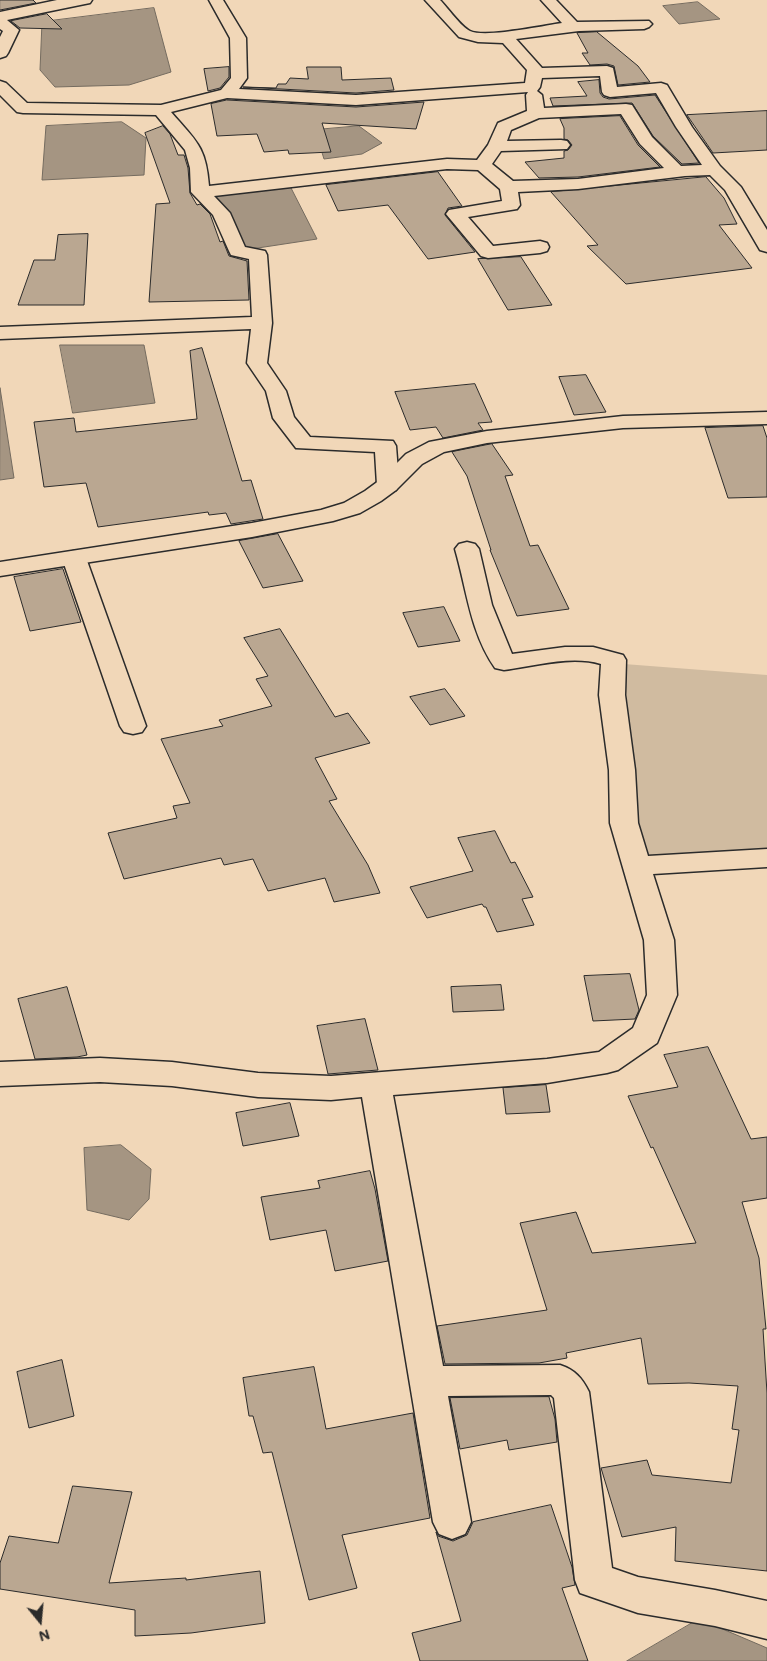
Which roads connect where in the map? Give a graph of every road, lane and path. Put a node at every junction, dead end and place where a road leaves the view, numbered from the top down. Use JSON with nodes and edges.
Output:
{"nodes":[{"id":1,"x":85,"y":0,"type":"edge"},
{"id":2,"x":216,"y":0,"type":"edge"},
{"id":3,"x":432,"y":0,"type":"edge"},
{"id":4,"x":548,"y":0,"type":"edge"},
{"id":5,"x":0,"y":17,"type":"edge"},
{"id":6,"x":0,"y":22,"type":"edge"},
{"id":7,"x":644,"y":24,"type":"dead end"},
{"id":8,"x":574,"y":27,"type":"junction"},
{"id":9,"x":507,"y":38,"type":"junction"},
{"id":10,"x":0,"y":53,"type":"edge"},
{"id":11,"x":533,"y":80,"type":"junction"},
{"id":12,"x":0,"y":86,"type":"edge"},
{"id":13,"x":227,"y":93,"type":"junction"},
{"id":14,"x":161,"y":110,"type":"junction"},
{"id":15,"x":536,"y":113,"type":"junction"},
{"id":16,"x":561,"y":144,"type":"dead end"},
{"id":17,"x":496,"y":146,"type":"junction"},
{"id":18,"x":482,"y":165,"type":"junction"},
{"id":19,"x":714,"y":170,"type":"junction"},
{"id":20,"x":676,"y":172,"type":"junction"},
{"id":21,"x":509,"y":187,"type":"junction"},
{"id":22,"x":200,"y":192,"type":"junction"},
{"id":23,"x":540,"y":246,"type":"dead end"},
{"id":24,"x":767,"y":246,"type":"edge"},
{"id":25,"x":262,"y":323,"type":"junction"},
{"id":26,"x":0,"y":334,"type":"edge"},
{"id":27,"x":767,"y":418,"type":"edge"},
{"id":28,"x":388,"y":486,"type":"junction"},
{"id":29,"x":467,"y":550,"type":"dead end"},
{"id":30,"x":74,"y":558,"type":"junction"},
{"id":31,"x":0,"y":569,"type":"edge"},
{"id":32,"x":133,"y":726,"type":"dead end"},
{"id":33,"x":767,"y":858,"type":"edge"},
{"id":34,"x":637,"y":866,"type":"junction"},
{"id":35,"x":0,"y":1074,"type":"edge"},
{"id":36,"x":376,"y":1086,"type":"junction"},
{"id":37,"x":428,"y":1381,"type":"junction"},
{"id":38,"x":452,"y":1522,"type":"dead end"},
{"id":39,"x":767,"y":1620,"type":"edge"}],
"edges":[{"from":1,"to":5,"type":"street"},
{"from":2,"to":13,"type":"street"},
{"from":3,"to":9,"type":"street"},
{"from":4,"to":8,"type":"street"},
{"from":6,"to":10,"type":"street"},
{"from":7,"to":8,"type":"street"},
{"from":8,"to":9,"type":"street"},
{"from":9,"to":11,"type":"street"},
{"from":11,"to":13,"type":"street"},
{"from":11,"to":15,"type":"street"},
{"from":11,"to":19,"type":"street"},
{"from":12,"to":14,"type":"street"},
{"from":13,"to":14,"type":"street"},
{"from":14,"to":22,"type":"street"},
{"from":15,"to":17,"type":"street"},
{"from":15,"to":20,"type":"street"},
{"from":16,"to":17,"type":"street"},
{"from":17,"to":18,"type":"street"},
{"from":18,"to":21,"type":"street"},
{"from":18,"to":22,"type":"street"},
{"from":19,"to":20,"type":"street"},
{"from":19,"to":24,"type":"street"},
{"from":20,"to":21,"type":"street"},
{"from":21,"to":23,"type":"street"},
{"from":22,"to":25,"type":"street"},
{"from":25,"to":26,"type":"street"},
{"from":25,"to":28,"type":"street"},
{"from":27,"to":28,"type":"street"},
{"from":28,"to":30,"type":"street"},
{"from":29,"to":34,"type":"street"},
{"from":30,"to":31,"type":"street"},
{"from":30,"to":32,"type":"street"},
{"from":33,"to":34,"type":"street"},
{"from":34,"to":36,"type":"street"},
{"from":35,"to":36,"type":"street"},
{"from":36,"to":37,"type":"street"},
{"from":37,"to":38,"type":"street"},
{"from":37,"to":39,"type":"street"}]}
